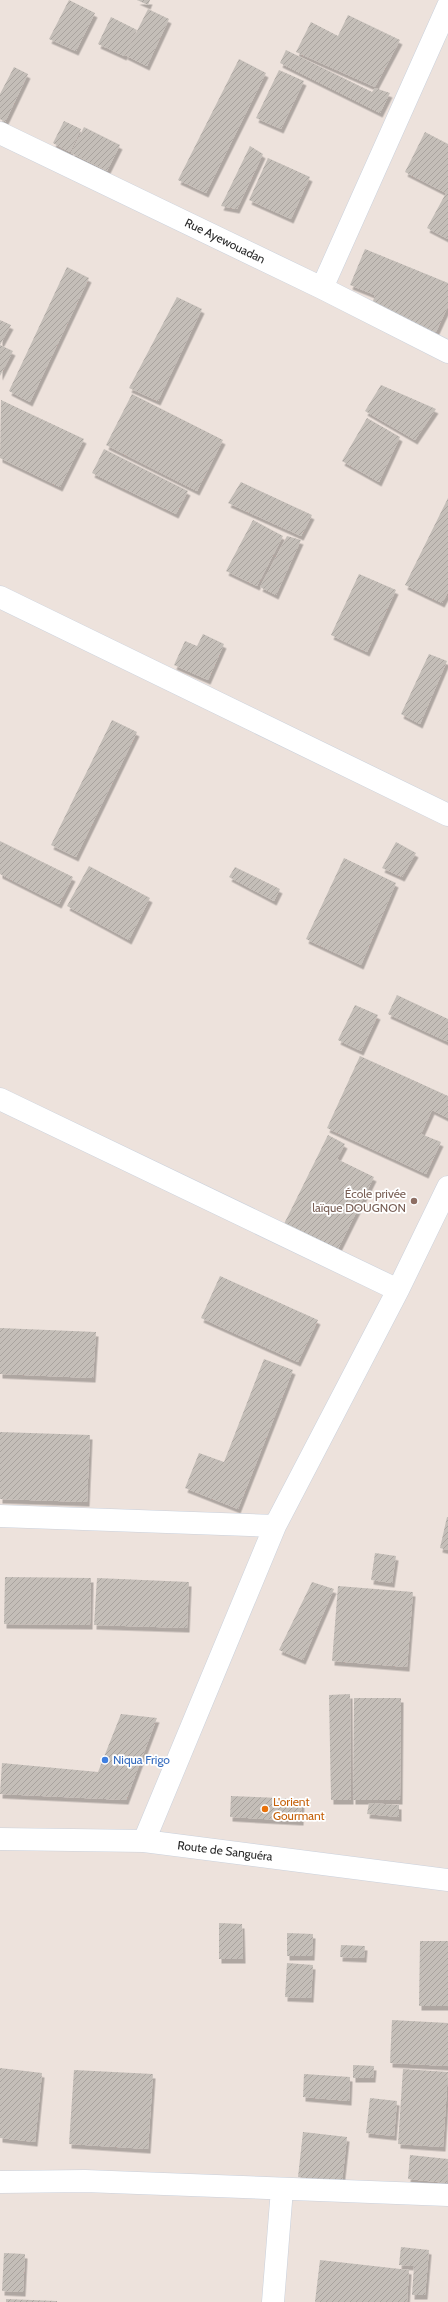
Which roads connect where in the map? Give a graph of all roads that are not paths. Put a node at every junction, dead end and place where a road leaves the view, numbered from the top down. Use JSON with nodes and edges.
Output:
{"nodes":[{"id":1,"x":448,"y":6,"type":"edge"},
{"id":2,"x":0,"y":133,"type":"edge"},
{"id":3,"x":322,"y":288,"type":"junction"},
{"id":4,"x":448,"y":352,"type":"edge"},
{"id":5,"x":0,"y":597,"type":"edge"},
{"id":6,"x":448,"y":815,"type":"edge"},
{"id":7,"x":0,"y":1098,"type":"edge"},
{"id":8,"x":448,"y":1187,"type":"edge"},
{"id":9,"x":398,"y":1290,"type":"junction"},
{"id":10,"x":0,"y":1516,"type":"edge"},
{"id":11,"x":275,"y":1526,"type":"junction"},
{"id":12,"x":0,"y":1839,"type":"edge"},
{"id":13,"x":144,"y":1841,"type":"junction"},
{"id":14,"x":448,"y":1880,"type":"edge"},
{"id":15,"x":0,"y":2182,"type":"edge"},
{"id":16,"x":282,"y":2189,"type":"junction"},
{"id":17,"x":448,"y":2194,"type":"edge"},
{"id":18,"x":273,"y":2302,"type":"edge"}],
"edges":[{"from":1,"to":3,"type":"street"},
{"from":2,"to":3,"type":"street","name":"Rue Ayewouadan"},
{"from":3,"to":4,"type":"street","name":"Rue Ayewouadan"},
{"from":5,"to":6,"type":"street"},
{"from":7,"to":9,"type":"street"},
{"from":8,"to":9,"type":"street"},
{"from":9,"to":11,"type":"street"},
{"from":10,"to":11,"type":"street"},
{"from":11,"to":13,"type":"street"},
{"from":12,"to":13,"type":"street","name":"Route de Sanguéra"},
{"from":13,"to":14,"type":"street","name":"Route de Sanguéra"},
{"from":15,"to":16,"type":"street"},
{"from":16,"to":17,"type":"street"},
{"from":16,"to":18,"type":"street"}]}
